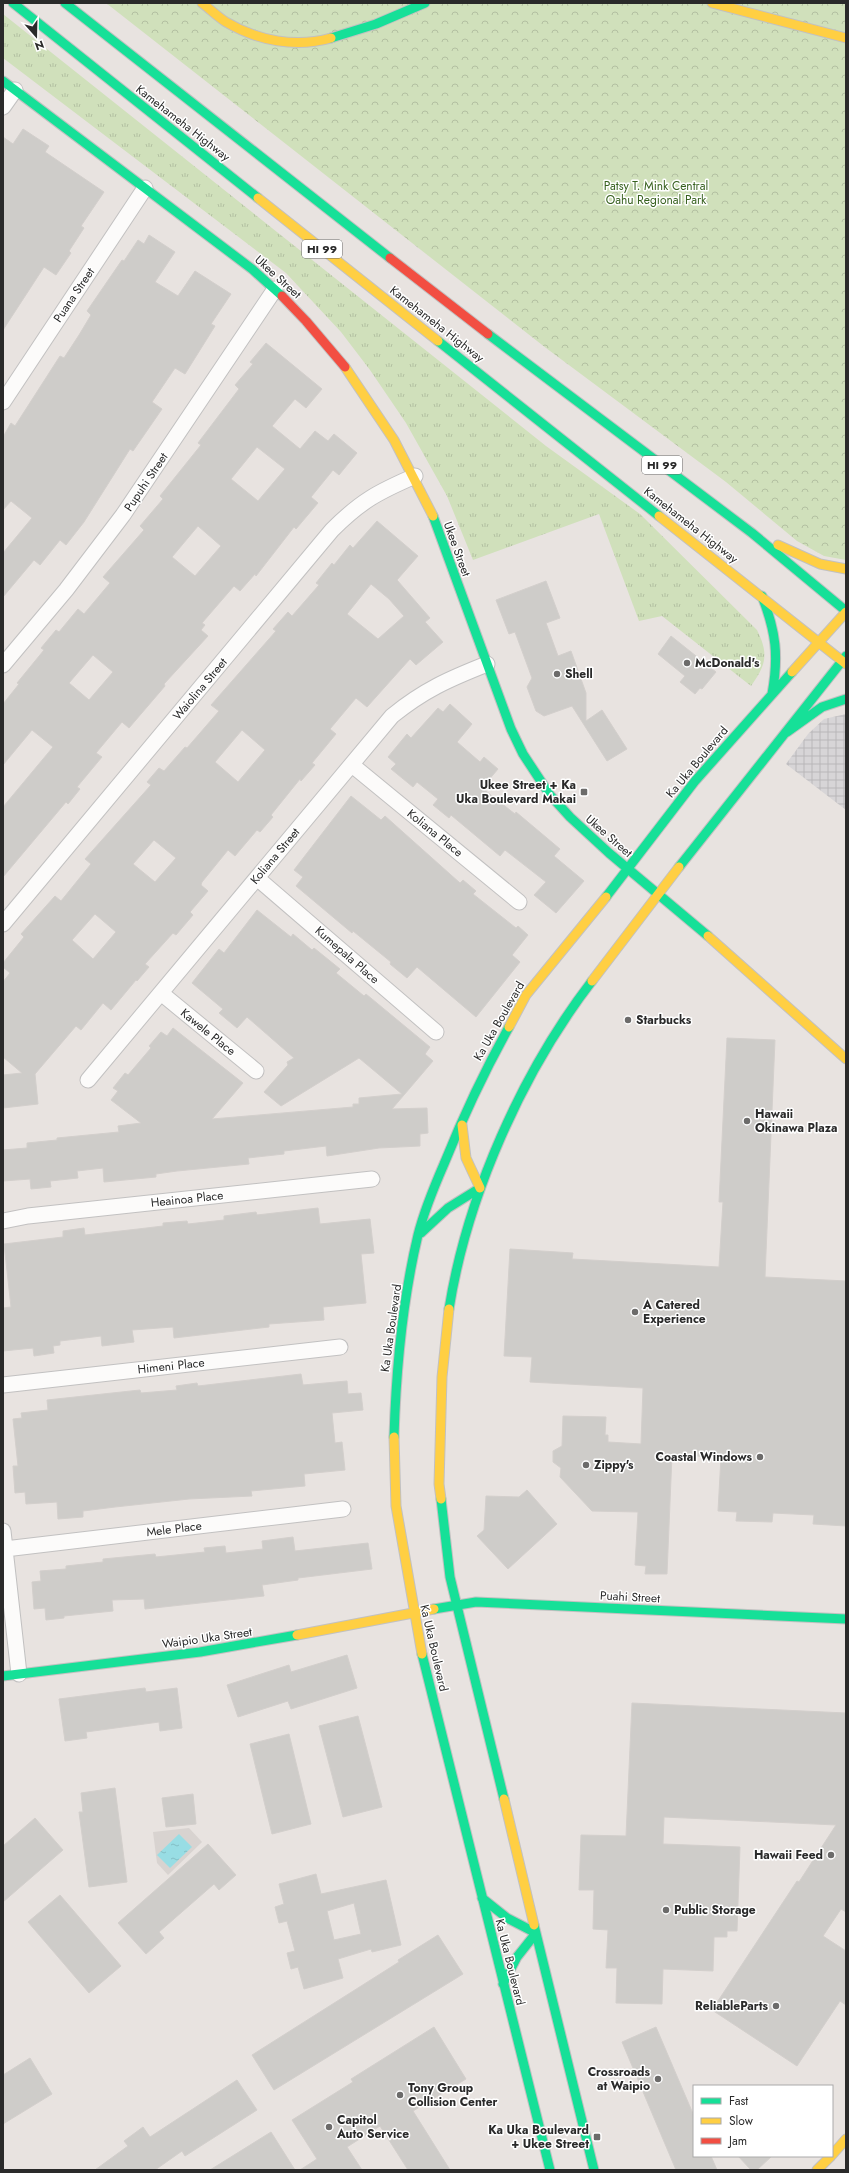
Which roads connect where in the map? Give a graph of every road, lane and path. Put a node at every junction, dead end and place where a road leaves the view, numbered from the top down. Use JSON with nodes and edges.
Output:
{"nodes":[{"id":1,"x":13,"y":3,"type":"edge"},
{"id":2,"x":65,"y":3,"type":"edge"},
{"id":3,"x":202,"y":3,"type":"edge"},
{"id":4,"x":425,"y":3,"type":"edge"},
{"id":5,"x":712,"y":3,"type":"edge"},
{"id":6,"x":846,"y":38,"type":"edge"},
{"id":7,"x":9,"y":85,"type":"edge"},
{"id":8,"x":3,"y":107,"type":"edge"},
{"id":9,"x":145,"y":188,"type":"junction"},
{"id":10,"x":275,"y":289,"type":"junction"},
{"id":11,"x":3,"y":402,"type":"edge"},
{"id":12,"x":415,"y":476,"type":"junction"},
{"id":13,"x":752,"y":534,"type":"junction"},
{"id":14,"x":846,"y":568,"type":"edge"},
{"id":15,"x":762,"y":596,"type":"junction"},
{"id":16,"x":846,"y":611,"type":"edge"},
{"id":17,"x":819,"y":643,"type":"junction"},
{"id":18,"x":845,"y":660,"type":"edge"},
{"id":19,"x":487,"y":664,"type":"junction"},
{"id":20,"x":3,"y":665,"type":"edge"},
{"id":21,"x":772,"y":694,"type":"junction"},
{"id":22,"x":846,"y":699,"type":"edge"},
{"id":23,"x":787,"y":732,"type":"junction"},
{"id":24,"x":352,"y":765,"type":"junction"},
{"id":25,"x":629,"y":869,"type":"junction"},
{"id":26,"x":257,"y":878,"type":"junction"},
{"id":27,"x":658,"y":893,"type":"junction"},
{"id":28,"x":519,"y":902,"type":"dead end"},
{"id":29,"x":3,"y":924,"type":"edge"},
{"id":30,"x":161,"y":993,"type":"junction"},
{"id":31,"x":436,"y":1032,"type":"dead end"},
{"id":32,"x":846,"y":1059,"type":"edge"},
{"id":33,"x":256,"y":1070,"type":"dead end"},
{"id":34,"x":88,"y":1080,"type":"dead end"},
{"id":35,"x":462,"y":1118,"type":"junction"},
{"id":36,"x":372,"y":1179,"type":"dead end"},
{"id":37,"x":480,"y":1188,"type":"junction"},
{"id":38,"x":3,"y":1221,"type":"edge"},
{"id":39,"x":418,"y":1236,"type":"junction"},
{"id":40,"x":340,"y":1347,"type":"dead end"},
{"id":41,"x":3,"y":1385,"type":"edge"},
{"id":42,"x":343,"y":1509,"type":"dead end"},
{"id":43,"x":3,"y":1530,"type":"edge"},
{"id":44,"x":5,"y":1549,"type":"junction"},
{"id":45,"x":457,"y":1605,"type":"junction"},
{"id":46,"x":413,"y":1612,"type":"junction"},
{"id":47,"x":846,"y":1619,"type":"edge"},
{"id":48,"x":19,"y":1674,"type":"junction"},
{"id":49,"x":3,"y":1676,"type":"edge"},
{"id":50,"x":482,"y":1898,"type":"junction"},
{"id":51,"x":536,"y":1933,"type":"junction"},
{"id":52,"x":503,"y":1984,"type":"junction"},
{"id":53,"x":846,"y":2139,"type":"edge"},
{"id":54,"x":833,"y":2154,"type":"edge"},
{"id":55,"x":830,"y":2157,"type":"edge"},
{"id":56,"x":550,"y":2170,"type":"edge"},
{"id":57,"x":594,"y":2170,"type":"edge"},
{"id":58,"x":817,"y":2170,"type":"edge"}],
"edges":[{"from":1,"to":15,"type":"main road","name":"Kamehameha Highway","number":"HI 99"},
{"from":2,"to":13,"type":"main road","name":"Kamehameha Highway","number":"HI 99"},
{"from":3,"to":4,"type":"main road"},
{"from":5,"to":6,"type":"main road"},
{"from":7,"to":8,"type":"street"},
{"from":7,"to":9,"type":"main road","name":"Ukee Street"},
{"from":9,"to":10,"type":"main road","name":"Ukee Street"},
{"from":9,"to":11,"type":"street","name":"Puana Street"},
{"from":10,"to":12,"type":"main road","name":"Ukee Street"},
{"from":10,"to":20,"type":"street","name":"Pupuhi Street"},
{"from":12,"to":19,"type":"main road","name":"Ukee Street"},
{"from":12,"to":29,"type":"street","name":"Waiolina Street"},
{"from":13,"to":14,"type":"main road"},
{"from":13,"to":16,"type":"main road","name":"Kamehameha Highway","number":"HI 99"},
{"from":15,"to":17,"type":"main road","name":"Kamehameha Highway","number":"HI 99"},
{"from":15,"to":21,"type":"main road"},
{"from":16,"to":17,"type":"main road","name":"Ka Uka Boulevard"},
{"from":17,"to":18,"type":"main road","name":"Kamehameha Highway","number":"HI 99"},
{"from":17,"to":21,"type":"main road","name":"Ka Uka Boulevard"},
{"from":18,"to":23,"type":"main road"},
{"from":19,"to":24,"type":"street","name":"Koliana Street"},
{"from":19,"to":25,"type":"main road","name":"Ukee Street"},
{"from":21,"to":25,"type":"main road","name":"Ka Uka Boulevard"},
{"from":22,"to":23,"type":"main road"},
{"from":23,"to":27,"type":"main road"},
{"from":24,"to":26,"type":"street","name":"Koliana Street"},
{"from":24,"to":28,"type":"street","name":"Koliana Place"},
{"from":25,"to":27,"type":"main road","name":"Ukee Street"},
{"from":25,"to":35,"type":"main road","name":"Ka Uka Boulevard"},
{"from":26,"to":30,"type":"street","name":"Koliana Street"},
{"from":26,"to":31,"type":"street","name":"Kumepala Place"},
{"from":27,"to":32,"type":"main road","name":"Ukee Street"},
{"from":27,"to":37,"type":"main road"},
{"from":30,"to":33,"type":"street","name":"Kawele Place"},
{"from":30,"to":34,"type":"street","name":"Koliana Street"},
{"from":35,"to":37,"type":"main road"},
{"from":35,"to":39,"type":"main road","name":"Ka Uka Boulevard"},
{"from":36,"to":38,"type":"street","name":"Heainoa Place"},
{"from":37,"to":39,"type":"main road"},
{"from":37,"to":45,"type":"main road"},
{"from":39,"to":46,"type":"main road","name":"Ka Uka Boulevard"},
{"from":40,"to":41,"type":"street","name":"Himeni Place"},
{"from":42,"to":44,"type":"street","name":"Mele Place"},
{"from":43,"to":44,"type":"street"},
{"from":44,"to":48,"type":"street"},
{"from":45,"to":46,"type":"main road","name":"Puahi Street"},
{"from":45,"to":47,"type":"main road","name":"Puahi Street"},
{"from":45,"to":51,"type":"main road"},
{"from":46,"to":48,"type":"main road","name":"Waipio Uka Street"},
{"from":46,"to":50,"type":"main road","name":"Ka Uka Boulevard"},
{"from":48,"to":49,"type":"main road","name":"Waipio Uka Street"},
{"from":50,"to":51,"type":"main road"},
{"from":50,"to":52,"type":"main road","name":"Ka Uka Boulevard"},
{"from":51,"to":52,"type":"main road"},
{"from":51,"to":57,"type":"main road"},
{"from":52,"to":56,"type":"main road","name":"Ka Uka Boulevard"},
{"from":53,"to":54,"type":"main road"},
{"from":55,"to":58,"type":"main road"}]}
